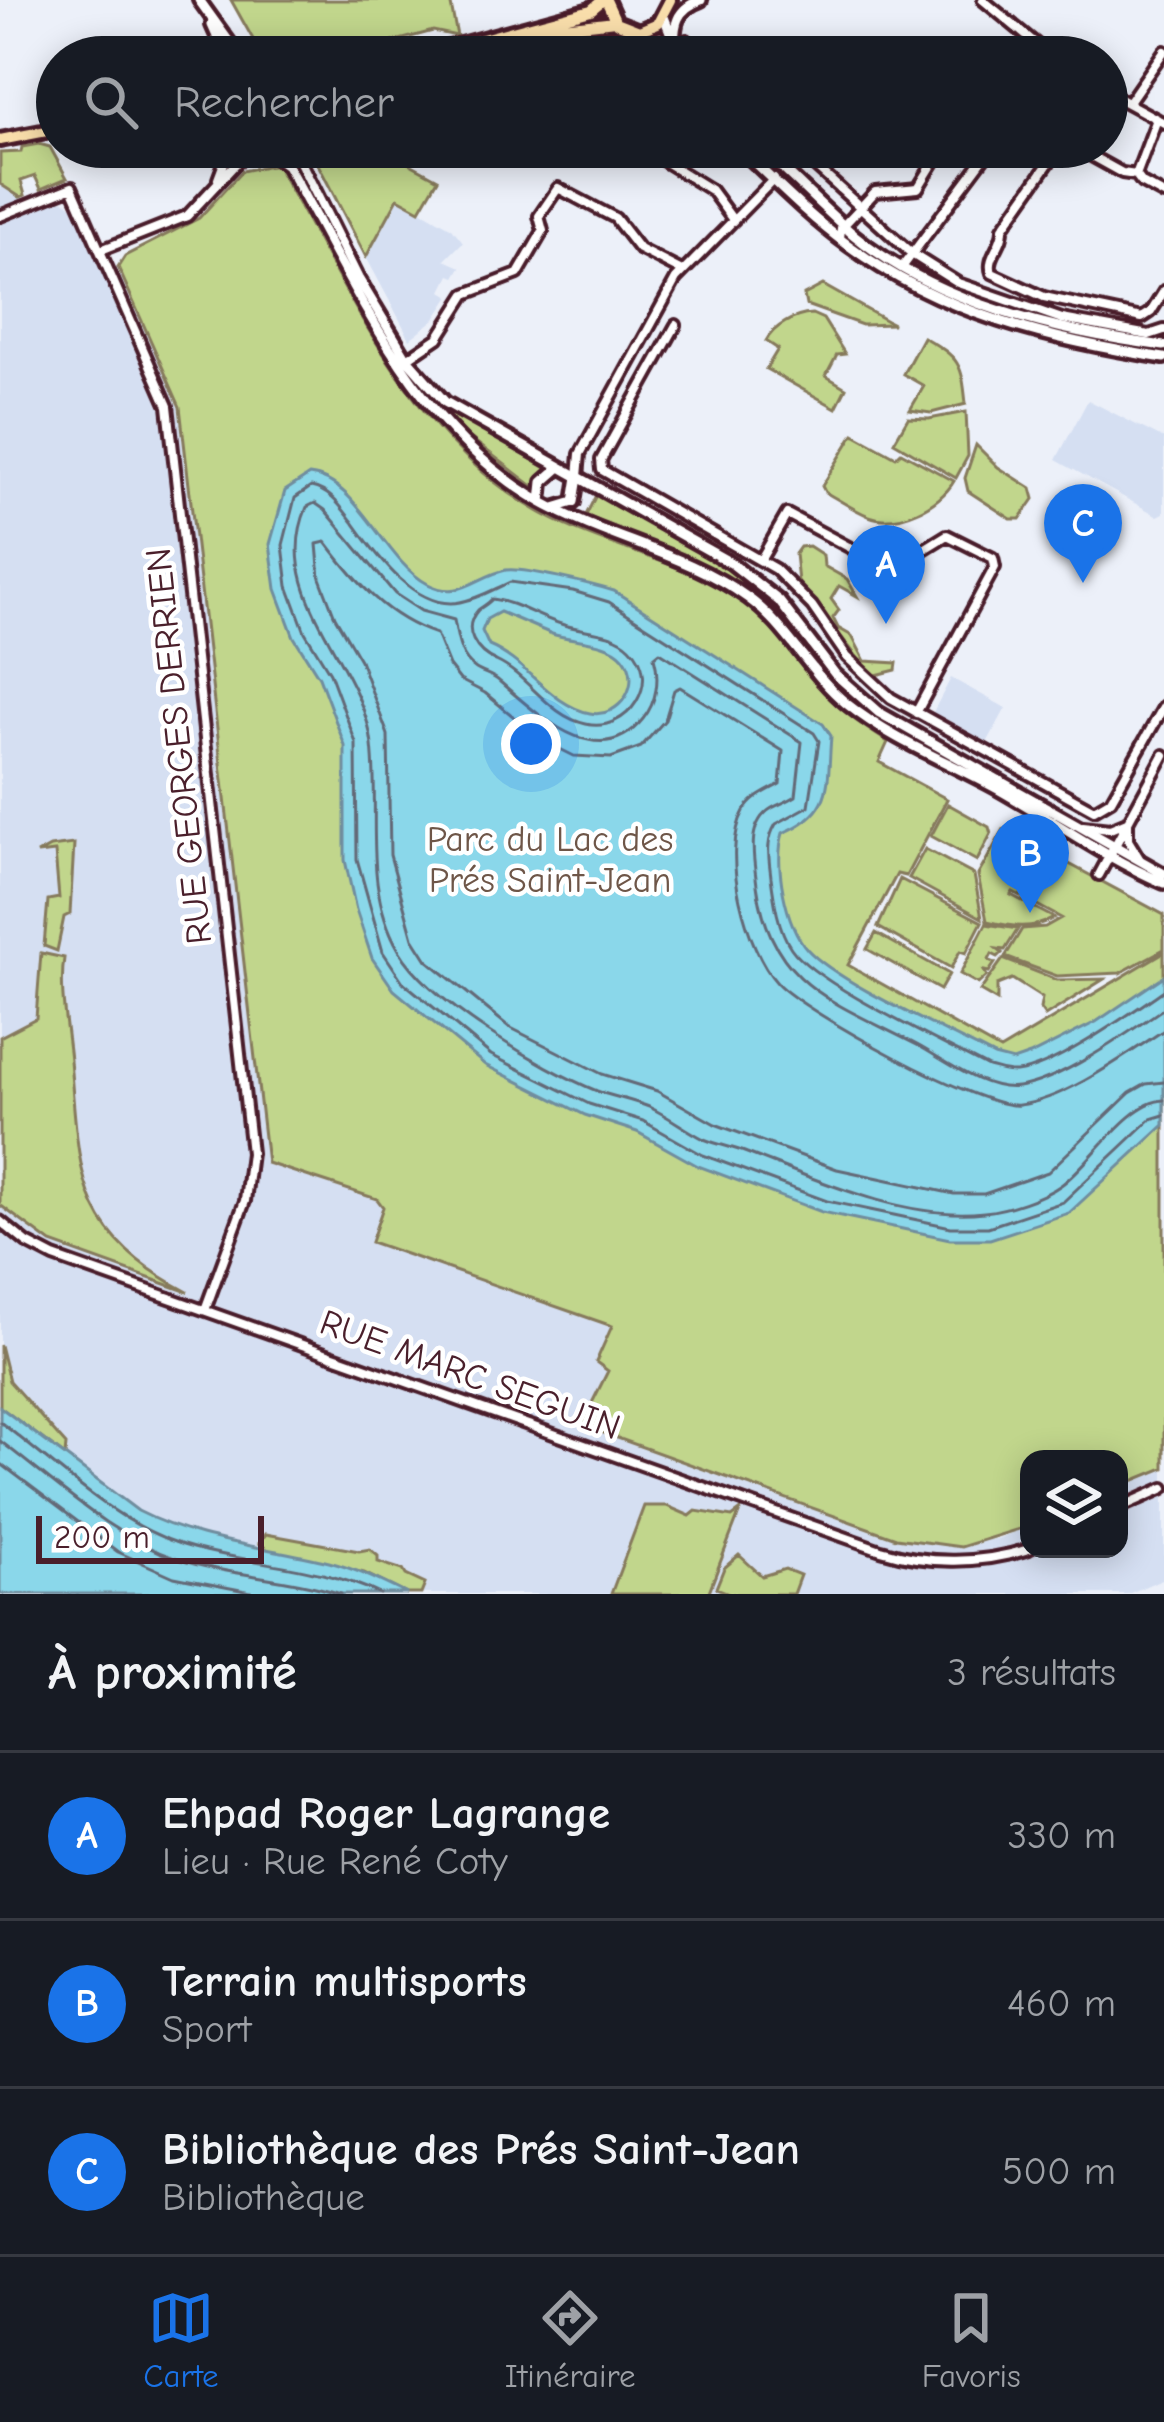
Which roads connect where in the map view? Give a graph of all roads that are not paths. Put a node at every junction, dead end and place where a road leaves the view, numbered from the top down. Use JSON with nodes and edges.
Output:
{"nodes":[{"id":1,"x":604,"y":0,"type":"edge"},
{"id":2,"x":701,"y":0,"type":"edge"},
{"id":3,"x":983,"y":0,"type":"edge"},
{"id":4,"x":202,"y":5,"type":"edge"},
{"id":5,"x":671,"y":6,"type":"edge"},
{"id":6,"x":614,"y":21,"type":"junction"},
{"id":7,"x":640,"y":31,"type":"junction"},
{"id":8,"x":216,"y":36,"type":"edge"},
{"id":9,"x":225,"y":36,"type":"edge"},
{"id":10,"x":494,"y":36,"type":"edge"},
{"id":11,"x":538,"y":36,"type":"edge"},
{"id":12,"x":646,"y":36,"type":"edge"},
{"id":13,"x":675,"y":36,"type":"edge"},
{"id":14,"x":677,"y":36,"type":"edge"},
{"id":15,"x":1027,"y":36,"type":"edge"},
{"id":16,"x":1164,"y":51,"type":"edge"},
{"id":17,"x":1128,"y":103,"type":"joint"},
{"id":18,"x":1161,"y":121,"type":"edge"},
{"id":19,"x":36,"y":133,"type":"edge"},
{"id":20,"x":0,"y":140,"type":"edge"},
{"id":21,"x":223,"y":168,"type":"edge"},
{"id":22,"x":232,"y":168,"type":"edge"},
{"id":23,"x":288,"y":168,"type":"edge"},
{"id":24,"x":303,"y":168,"type":"edge"},
{"id":25,"x":675,"y":168,"type":"edge"},
{"id":26,"x":762,"y":168,"type":"edge"},
{"id":27,"x":780,"y":168,"type":"edge"},
{"id":28,"x":816,"y":168,"type":"edge"},
{"id":29,"x":930,"y":168,"type":"edge"},
{"id":30,"x":976,"y":168,"type":"edge"},
{"id":31,"x":1045,"y":168,"type":"edge"},
{"id":32,"x":1113,"y":168,"type":"edge"},
{"id":33,"x":1136,"y":175,"type":"junction"},
{"id":34,"x":774,"y":179,"type":"junction"},
{"id":35,"x":1164,"y":195,"type":"edge"},
{"id":36,"x":206,"y":198,"type":"junction"},
{"id":37,"x":858,"y":209,"type":"junction"},
{"id":38,"x":0,"y":216,"type":"edge"},
{"id":39,"x":733,"y":220,"type":"junction"},
{"id":40,"x":842,"y":230,"type":"junction"},
{"id":41,"x":101,"y":250,"type":"junction"},
{"id":42,"x":912,"y":254,"type":"junction"},
{"id":43,"x":903,"y":266,"type":"junction"},
{"id":44,"x":682,"y":271,"type":"junction"},
{"id":45,"x":1164,"y":291,"type":"edge"},
{"id":46,"x":676,"y":325,"type":"dead end"},
{"id":47,"x":1164,"y":330,"type":"edge"},
{"id":48,"x":1164,"y":346,"type":"edge"},
{"id":49,"x":1164,"y":358,"type":"edge"},
{"id":50,"x":406,"y":359,"type":"junction"},
{"id":51,"x":610,"y":400,"type":"junction"},
{"id":52,"x":628,"y":410,"type":"junction"},
{"id":53,"x":580,"y":454,"type":"junction"},
{"id":54,"x":560,"y":467,"type":"junction"},
{"id":55,"x":578,"y":477,"type":"junction"},
{"id":56,"x":542,"y":502,"type":"junction"},
{"id":57,"x":554,"y":508,"type":"junction"},
{"id":58,"x":761,"y":559,"type":"junction"},
{"id":59,"x":911,"y":710,"type":"junction"},
{"id":60,"x":1162,"y":713,"type":"edge"},
{"id":61,"x":896,"y":724,"type":"junction"},
{"id":62,"x":1164,"y":755,"type":"edge"},
{"id":63,"x":1128,"y":822,"type":"junction"},
{"id":64,"x":1081,"y":826,"type":"junction"},
{"id":65,"x":1112,"y":851,"type":"junction"},
{"id":66,"x":1143,"y":863,"type":"junction"},
{"id":67,"x":1164,"y":874,"type":"edge"},
{"id":68,"x":1099,"y":875,"type":"dead end"},
{"id":69,"x":1164,"y":884,"type":"edge"},
{"id":70,"x":0,"y":1221,"type":"edge"},
{"id":71,"x":205,"y":1310,"type":"junction"},
{"id":72,"x":1164,"y":1488,"type":"edge"},
{"id":73,"x":1128,"y":1504,"type":"edge"},
{"id":74,"x":1020,"y":1551,"type":"edge"}],
"edges":[{"from":1,"to":6,"type":"main road"},
{"from":1,"to":10,"type":"main road"},
{"from":2,"to":14,"type":"main road"},
{"from":3,"to":15,"type":"street"},
{"from":4,"to":8,"type":"main road"},
{"from":4,"to":9,"type":"main road"},
{"from":5,"to":7,"type":"main road"},
{"from":5,"to":13,"type":"main road"},
{"from":6,"to":7,"type":"main road"},
{"from":6,"to":11,"type":"main road"},
{"from":7,"to":12,"type":"main road"},
{"from":16,"to":17,"type":"street"},
{"from":17,"to":18,"type":"street"},
{"from":18,"to":33,"type":"street"},
{"from":19,"to":20,"type":"main road"},
{"from":21,"to":36,"type":"street"},
{"from":22,"to":36,"type":"street"},
{"from":23,"to":56,"type":"main road"},
{"from":24,"to":50,"type":"main road"},
{"from":25,"to":39,"type":"street"},
{"from":26,"to":34,"type":"main road"},
{"from":27,"to":40,"type":"main road"},
{"from":28,"to":37,"type":"street"},
{"from":29,"to":37,"type":"street"},
{"from":30,"to":42,"type":"street"},
{"from":31,"to":45,"type":"street"},
{"from":32,"to":33,"type":"street"},
{"from":33,"to":35,"type":"street"},
{"from":34,"to":39,"type":"street"},
{"from":34,"to":40,"type":"main road"},
{"from":36,"to":41,"type":"street"},
{"from":37,"to":40,"type":"street"},
{"from":37,"to":42,"type":"street"},
{"from":38,"to":41,"type":"street","name":"RUE GEORGES DERRIEN"},
{"from":39,"to":44,"type":"street"},
{"from":40,"to":43,"type":"main road"},
{"from":40,"to":49,"type":"main road"},
{"from":41,"to":71,"type":"street","name":"RUE GEORGES DERRIEN"},
{"from":42,"to":43,"type":"street"},
{"from":42,"to":47,"type":"street"},
{"from":43,"to":48,"type":"main road"},
{"from":44,"to":50,"type":"street"},
{"from":44,"to":51,"type":"street"},
{"from":46,"to":52,"type":"street"},
{"from":50,"to":54,"type":"main road"},
{"from":51,"to":52,"type":"street"},
{"from":51,"to":53,"type":"street"},
{"from":52,"to":58,"type":"street"},
{"from":53,"to":54,"type":"street"},
{"from":53,"to":55,"type":"street"},
{"from":54,"to":55,"type":"main road"},
{"from":54,"to":56,"type":"main road"},
{"from":55,"to":57,"type":"main road"},
{"from":55,"to":61,"type":"main road"},
{"from":56,"to":57,"type":"main road"},
{"from":57,"to":65,"type":"main road"},
{"from":58,"to":59,"type":"street"},
{"from":58,"to":59,"type":"street"},
{"from":59,"to":60,"type":"street"},
{"from":59,"to":61,"type":"street"},
{"from":61,"to":64,"type":"main road"},
{"from":62,"to":63,"type":"street"},
{"from":63,"to":64,"type":"street"},
{"from":63,"to":65,"type":"street"},
{"from":63,"to":66,"type":"street"},
{"from":64,"to":65,"type":"main road"},
{"from":65,"to":66,"type":"main road"},
{"from":65,"to":68,"type":"street"},
{"from":65,"to":69,"type":"main road"},
{"from":66,"to":67,"type":"main road"},
{"from":70,"to":71,"type":"street","name":"RUE MARC SEGUIN"},
{"from":71,"to":74,"type":"street","name":"RUE MARC SEGUIN"},
{"from":72,"to":73,"type":"street"}]}
